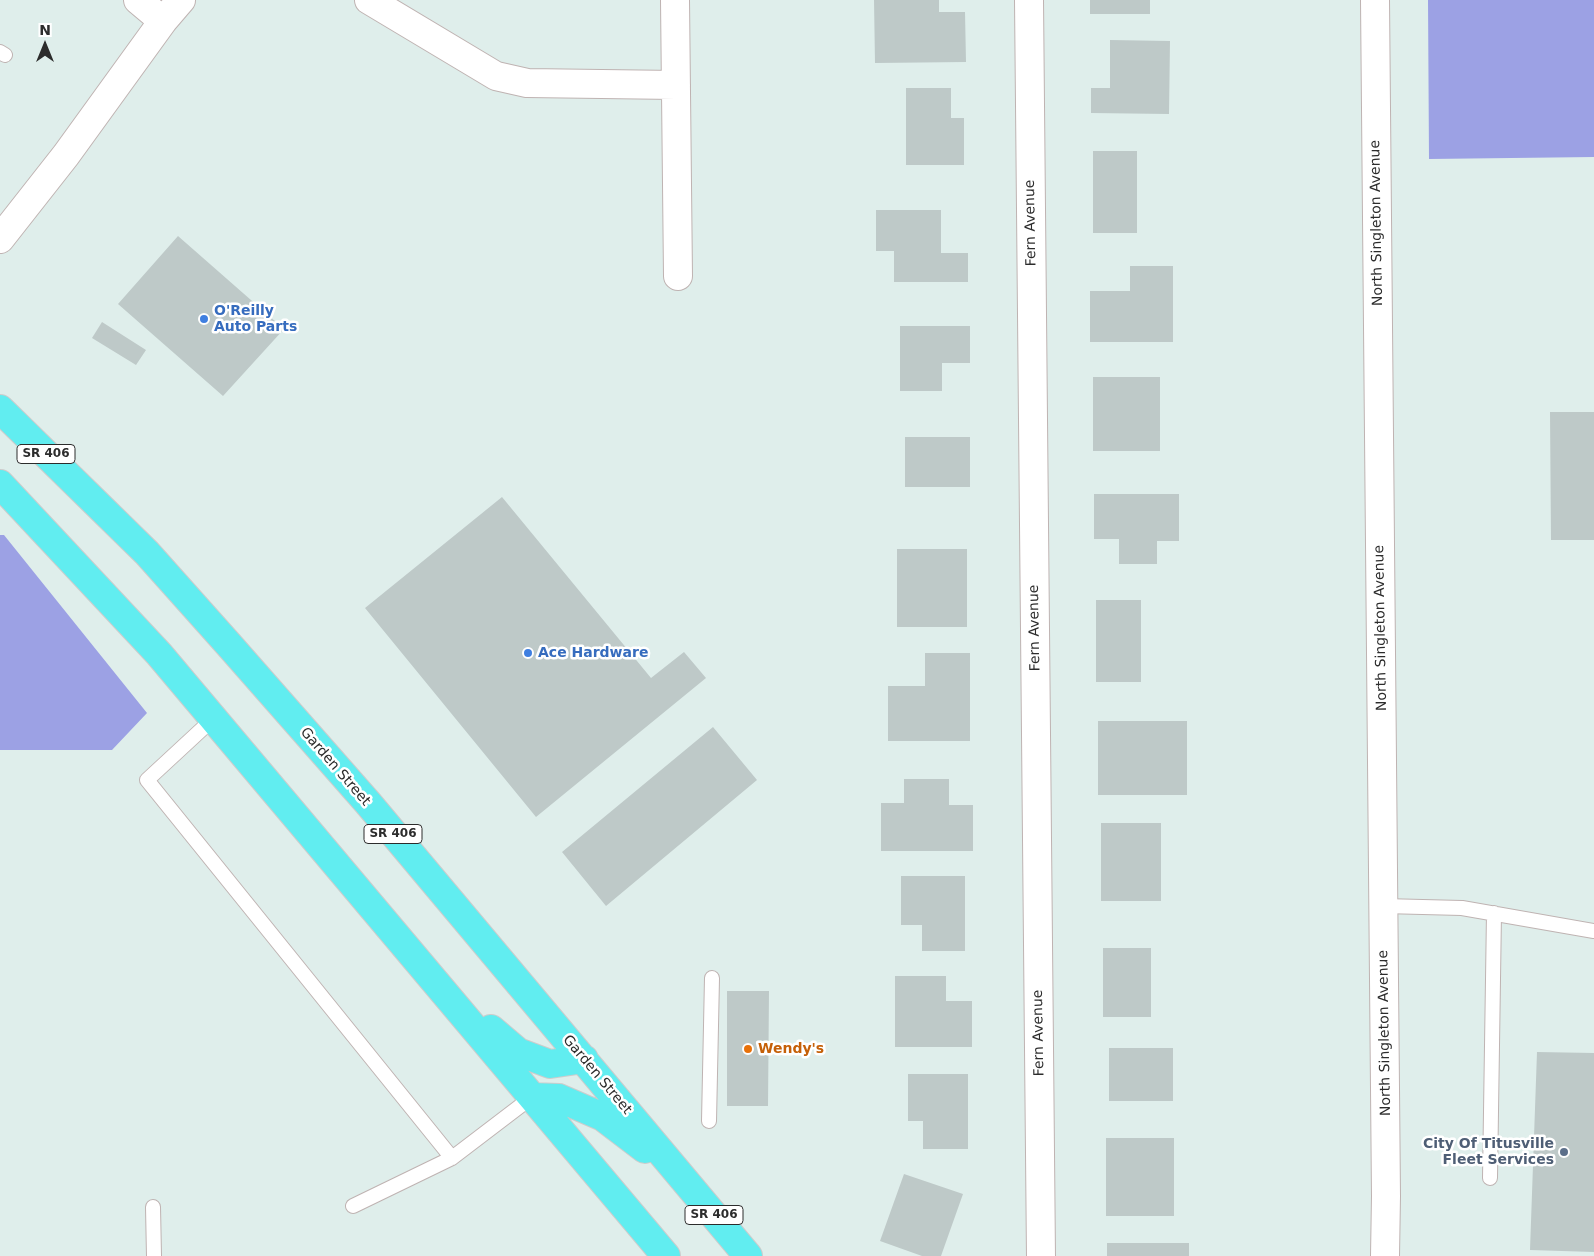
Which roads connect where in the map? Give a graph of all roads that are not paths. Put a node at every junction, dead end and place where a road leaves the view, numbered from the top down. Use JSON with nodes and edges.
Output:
{"nodes":[{"id":1,"x":138,"y":0,"type":"edge"},
{"id":2,"x":181,"y":0,"type":"edge"},
{"id":3,"x":369,"y":0,"type":"edge"},
{"id":4,"x":675,"y":0,"type":"edge"},
{"id":5,"x":1029,"y":0,"type":"edge"},
{"id":6,"x":1375,"y":0,"type":"edge"},
{"id":7,"x":163,"y":21,"type":"junction"},
{"id":8,"x":676,"y":85,"type":"junction"},
{"id":9,"x":0,"y":239,"type":"edge"},
{"id":10,"x":678,"y":276,"type":"dead end"},
{"id":11,"x":0,"y":409,"type":"edge"},
{"id":12,"x":0,"y":484,"type":"edge"},
{"id":13,"x":214,"y":718,"type":"junction"},
{"id":14,"x":1383,"y":906,"type":"junction"},
{"id":15,"x":1494,"y":913,"type":"junction"},
{"id":16,"x":1594,"y":931,"type":"edge"},
{"id":17,"x":712,"y":978,"type":"dead end"},
{"id":18,"x":435,"y":982,"type":"junction"},
{"id":19,"x":584,"y":1059,"type":"junction"},
{"id":20,"x":532,"y":1097,"type":"junction"},
{"id":21,"x":709,"y":1121,"type":"dead end"},
{"id":22,"x":452,"y":1158,"type":"junction"},
{"id":23,"x":684,"y":1178,"type":"junction"},
{"id":24,"x":1490,"y":1178,"type":"dead end"},
{"id":25,"x":353,"y":1206,"type":"dead end"},
{"id":26,"x":153,"y":1207,"type":"dead end"},
{"id":27,"x":154,"y":1256,"type":"edge"},
{"id":28,"x":666,"y":1256,"type":"edge"},
{"id":29,"x":748,"y":1256,"type":"edge"},
{"id":30,"x":1041,"y":1256,"type":"edge"},
{"id":31,"x":1385,"y":1256,"type":"edge"}],
"edges":[{"from":1,"to":7,"type":"street"},
{"from":2,"to":7,"type":"street"},
{"from":3,"to":8,"type":"street"},
{"from":4,"to":8,"type":"street"},
{"from":5,"to":30,"type":"street","name":"Fern Avenue"},
{"from":6,"to":14,"type":"street","name":"North Singleton Avenue"},
{"from":7,"to":9,"type":"street"},
{"from":8,"to":10,"type":"street"},
{"from":11,"to":19,"type":"main road","name":"Garden Street","number":"SR 406"},
{"from":12,"to":13,"type":"main road"},
{"from":13,"to":18,"type":"main road"},
{"from":13,"to":22,"type":"lane"},
{"from":14,"to":15,"type":"lane"},
{"from":14,"to":31,"type":"street","name":"North Singleton Avenue"},
{"from":15,"to":16,"type":"lane"},
{"from":15,"to":24,"type":"lane"},
{"from":17,"to":21,"type":"lane"},
{"from":18,"to":19,"type":"main road"},
{"from":18,"to":20,"type":"main road"},
{"from":19,"to":23,"type":"main road","name":"Garden Street","number":"SR 406"},
{"from":20,"to":22,"type":"lane"},
{"from":20,"to":23,"type":"main road"},
{"from":20,"to":28,"type":"main road"},
{"from":22,"to":25,"type":"lane"},
{"from":23,"to":29,"type":"main road","name":"Garden Street","number":"SR 406"},
{"from":26,"to":27,"type":"lane"}]}
